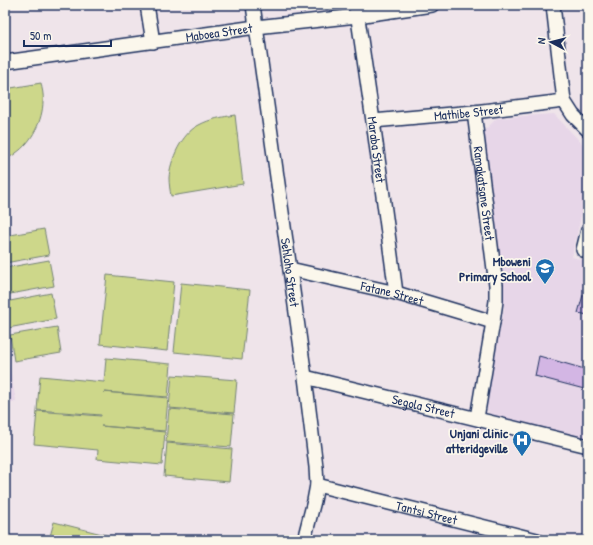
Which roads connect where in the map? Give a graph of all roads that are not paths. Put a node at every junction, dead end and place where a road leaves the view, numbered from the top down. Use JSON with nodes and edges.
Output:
{"nodes":[{"id":1,"x":147,"y":5,"type":"edge"},
{"id":2,"x":253,"y":5,"type":"edge"},
{"id":3,"x":432,"y":5,"type":"edge"},
{"id":4,"x":553,"y":5,"type":"edge"},
{"id":5,"x":356,"y":10,"type":"edge"},
{"id":6,"x":256,"y":27,"type":"junction"},
{"id":7,"x":153,"y":42,"type":"junction"},
{"id":8,"x":5,"y":62,"type":"edge"},
{"id":9,"x":564,"y":101,"type":"junction"},
{"id":10,"x":474,"y":112,"type":"junction"},
{"id":11,"x":373,"y":121,"type":"junction"},
{"id":12,"x":588,"y":130,"type":"edge"},
{"id":13,"x":588,"y":230,"type":"edge"},
{"id":14,"x":583,"y":250,"type":"dead end"},
{"id":15,"x":290,"y":269,"type":"junction"},
{"id":16,"x":396,"y":294,"type":"junction"},
{"id":17,"x":493,"y":322,"type":"junction"},
{"id":18,"x":305,"y":376,"type":"junction"},
{"id":19,"x":477,"y":418,"type":"junction"},
{"id":20,"x":588,"y":446,"type":"edge"},
{"id":21,"x":317,"y":485,"type":"junction"},
{"id":22,"x":304,"y":540,"type":"edge"},
{"id":23,"x":537,"y":540,"type":"edge"}],
"edges":[{"from":1,"to":7,"type":"street"},
{"from":2,"to":6,"type":"street","name":"Sehloho Street"},
{"from":3,"to":5,"type":"street","name":"Maboea Street"},
{"from":4,"to":9,"type":"street"},
{"from":5,"to":6,"type":"street","name":"Maboea Street"},
{"from":5,"to":11,"type":"street","name":"Maraba Street"},
{"from":6,"to":7,"type":"street","name":"Maboea Street"},
{"from":6,"to":15,"type":"street","name":"Sehloho Street"},
{"from":7,"to":8,"type":"street","name":"Maboea Street"},
{"from":9,"to":10,"type":"street","name":"Mathibe Street"},
{"from":9,"to":12,"type":"street"},
{"from":10,"to":11,"type":"street","name":"Mathibe Street"},
{"from":10,"to":17,"type":"street","name":"Ramakatsane Street"},
{"from":11,"to":16,"type":"street","name":"Maraba Street"},
{"from":13,"to":14,"type":"street"},
{"from":15,"to":16,"type":"street","name":"Fatane Street"},
{"from":15,"to":18,"type":"street","name":"Sehloho Street"},
{"from":16,"to":17,"type":"street","name":"Fatane Street"},
{"from":17,"to":19,"type":"street","name":"Ramakatsane Street"},
{"from":18,"to":19,"type":"street","name":"Segola Street"},
{"from":18,"to":21,"type":"street","name":"Sehloho Street"},
{"from":19,"to":20,"type":"street","name":"Segola Street"},
{"from":21,"to":22,"type":"street","name":"Sehloho Street"},
{"from":21,"to":23,"type":"street","name":"Tantsi Street"}]}
